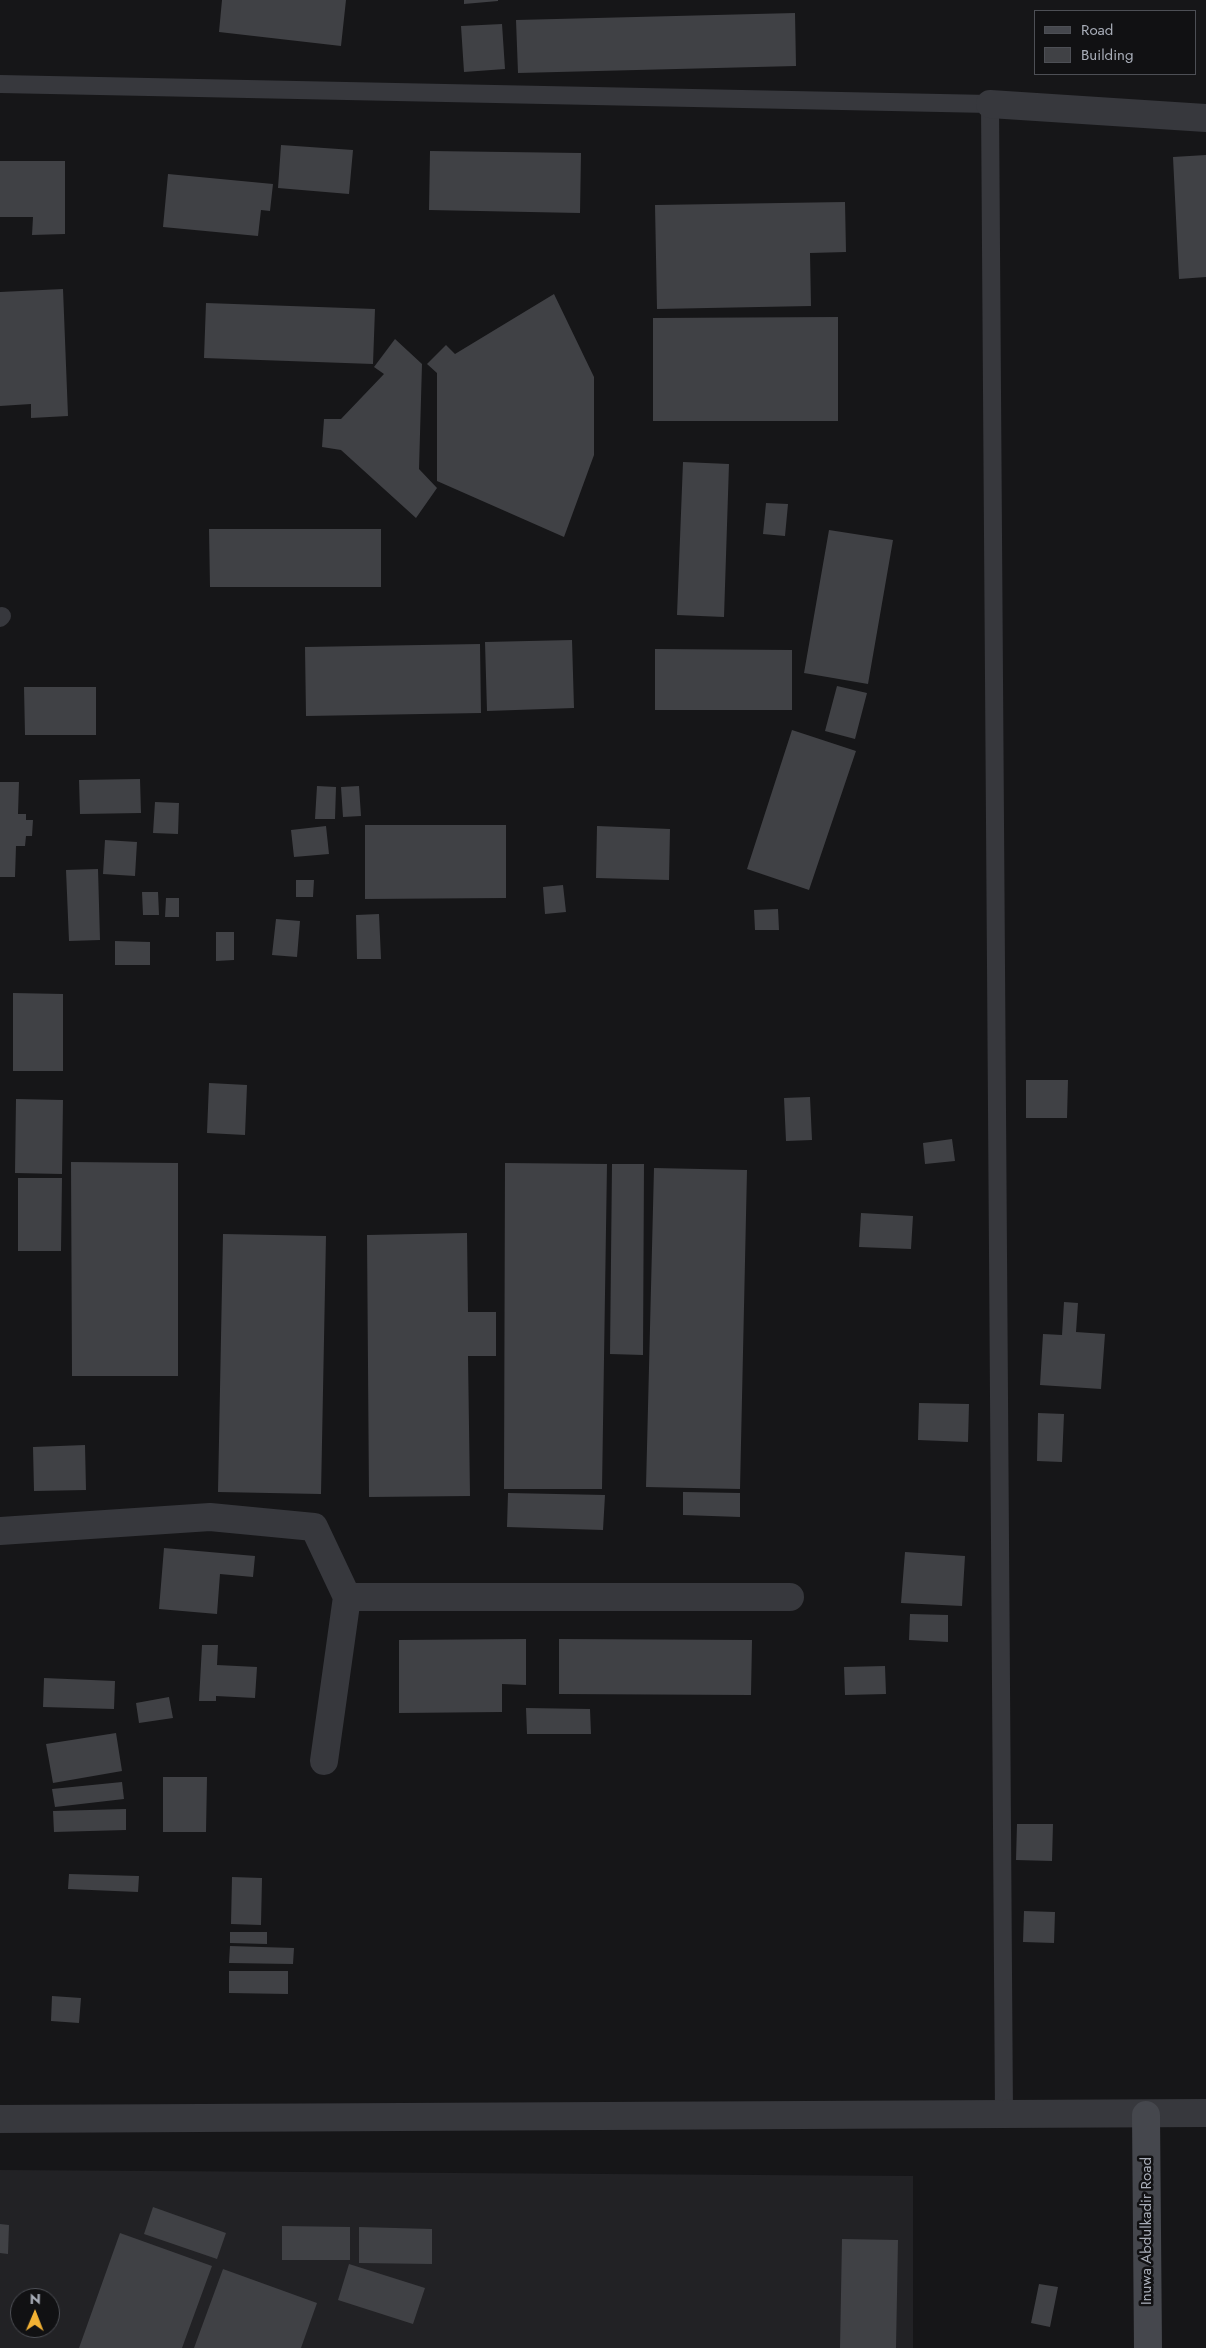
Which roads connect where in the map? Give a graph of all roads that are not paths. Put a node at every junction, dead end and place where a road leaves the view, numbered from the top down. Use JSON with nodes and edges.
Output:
{"nodes":[{"id":1,"x":0,"y":84,"type":"edge"},
{"id":2,"x":990,"y":104,"type":"junction"},
{"id":3,"x":1206,"y":118,"type":"edge"},
{"id":4,"x":0,"y":1531,"type":"edge"},
{"id":5,"x":347,"y":1597,"type":"junction"},
{"id":6,"x":790,"y":1598,"type":"dead end"},
{"id":7,"x":324,"y":1761,"type":"dead end"},
{"id":8,"x":1206,"y":2113,"type":"edge"},
{"id":9,"x":1004,"y":2115,"type":"junction"},
{"id":10,"x":1146,"y":2115,"type":"junction"},
{"id":11,"x":0,"y":2119,"type":"edge"},
{"id":12,"x":1148,"y":2348,"type":"edge"}],
"edges":[{"from":1,"to":2,"type":"lane"},
{"from":2,"to":3,"type":"street"},
{"from":2,"to":9,"type":"lane"},
{"from":4,"to":5,"type":"street"},
{"from":5,"to":6,"type":"street"},
{"from":5,"to":7,"type":"street"},
{"from":8,"to":10,"type":"street"},
{"from":9,"to":10,"type":"street"},
{"from":9,"to":11,"type":"street"},
{"from":10,"to":12,"type":"main road","name":"Inuwa Abdulkadir Road"}]}
